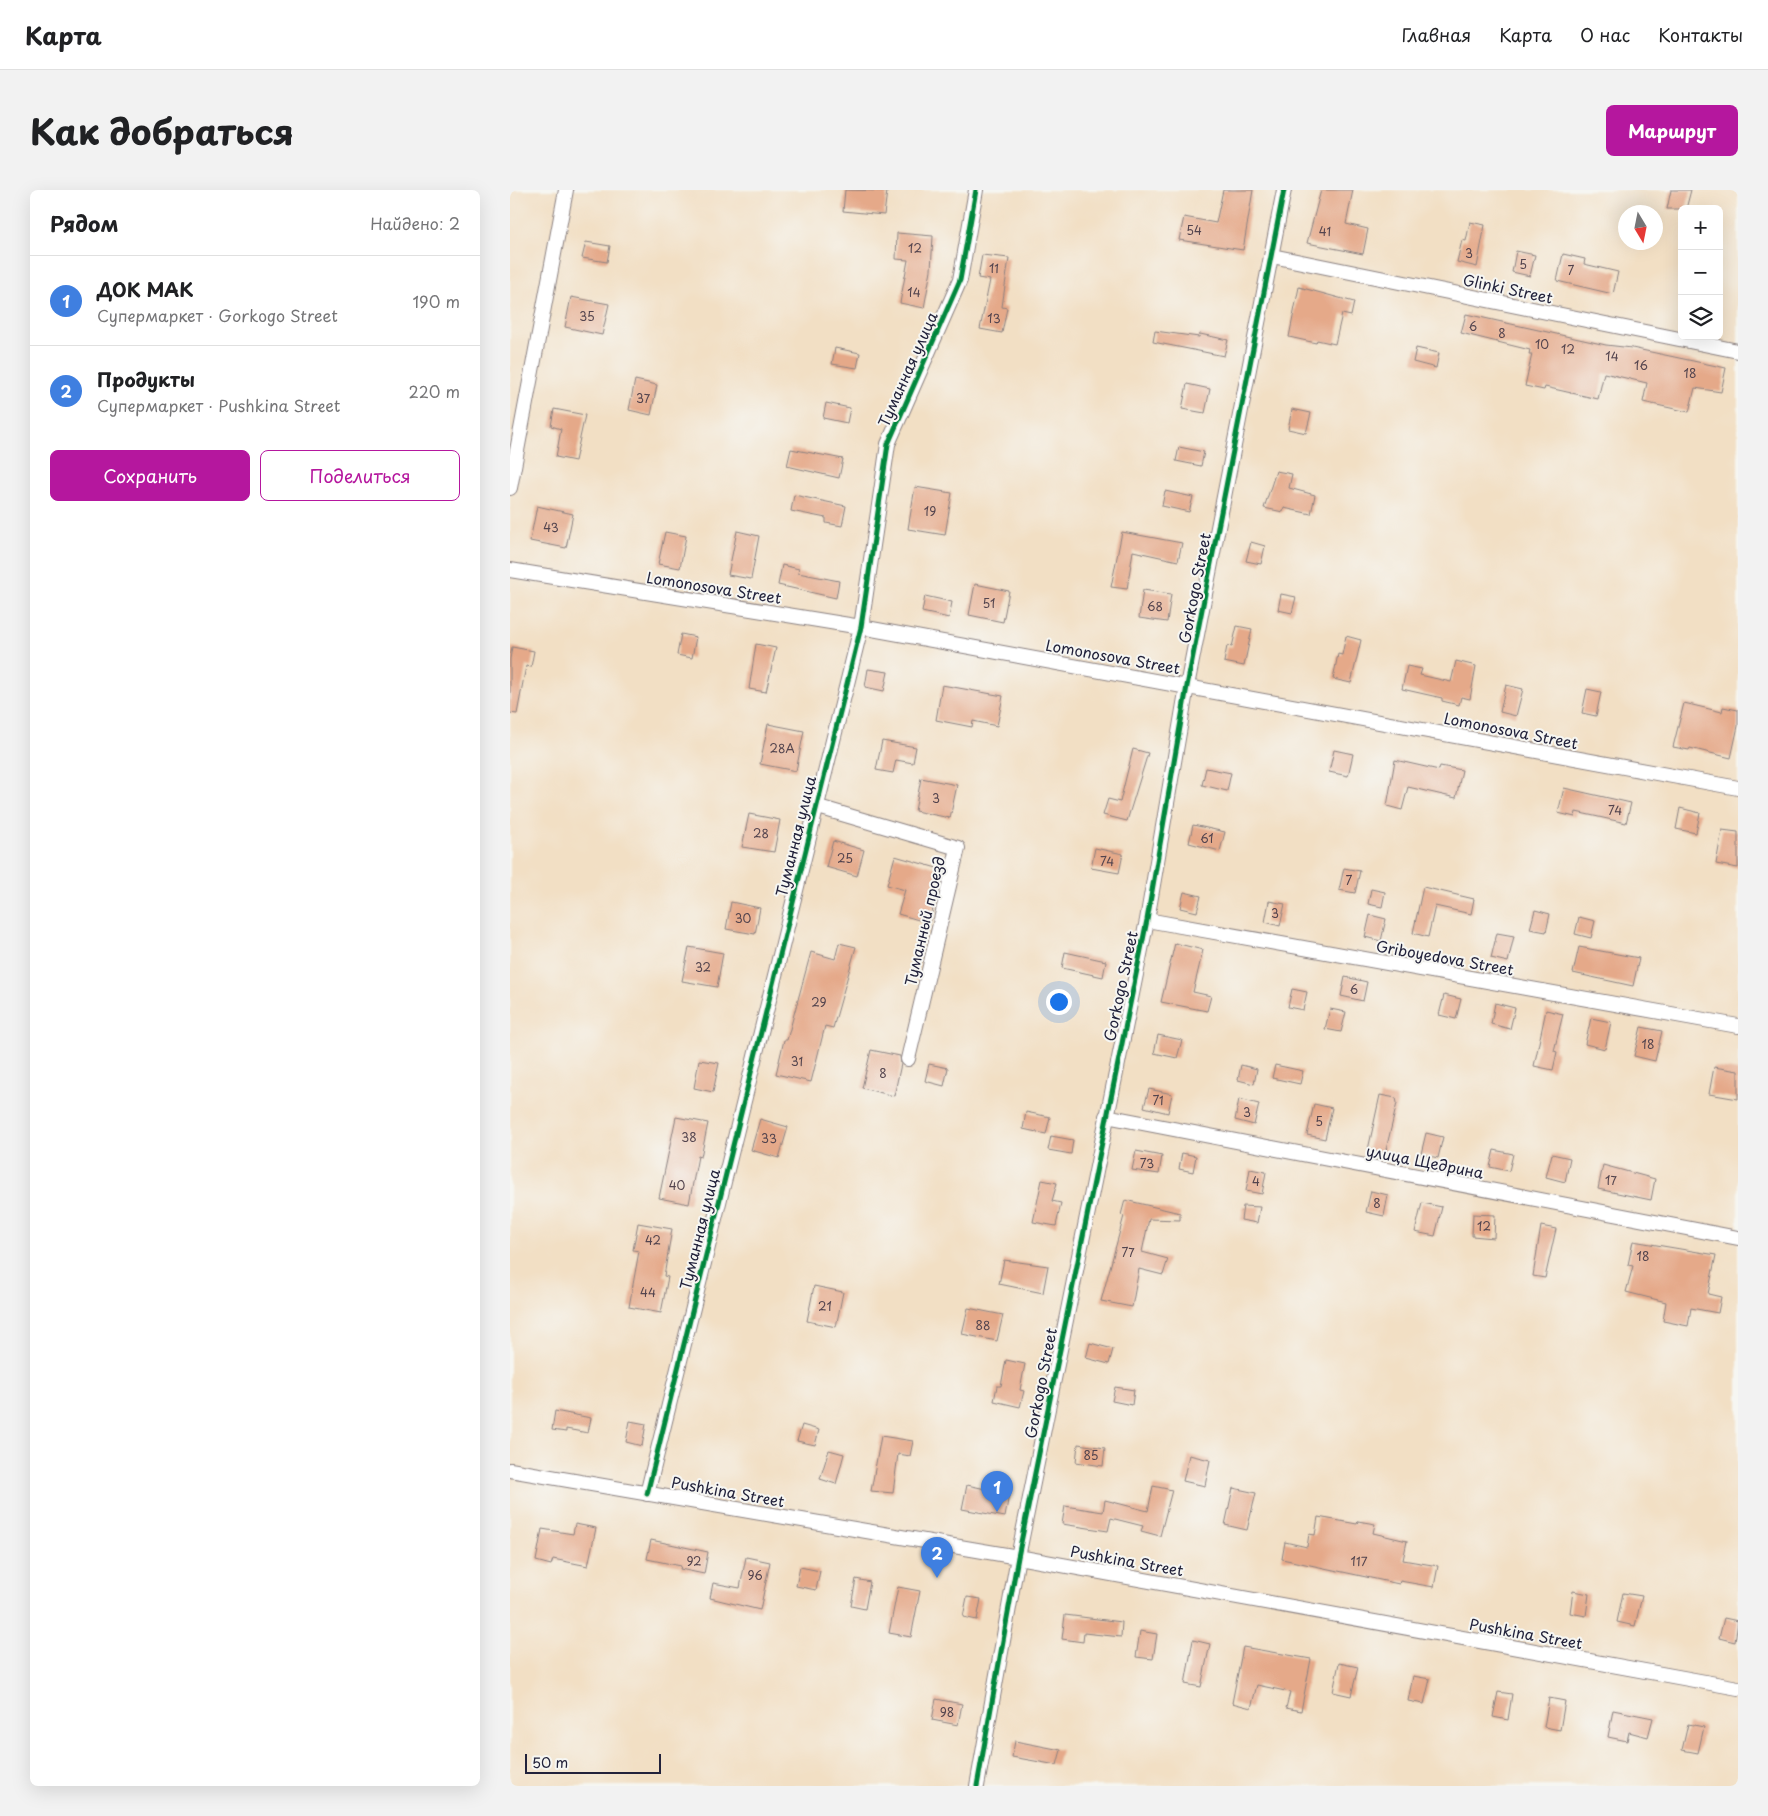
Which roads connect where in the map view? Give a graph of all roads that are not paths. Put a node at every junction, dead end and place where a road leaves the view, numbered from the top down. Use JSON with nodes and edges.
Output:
{"nodes":[{"id":1,"x":566,"y":190,"type":"edge"},
{"id":2,"x":976,"y":190,"type":"edge"},
{"id":3,"x":1284,"y":190,"type":"edge"},
{"id":4,"x":1272,"y":256,"type":"junction"},
{"id":5,"x":1738,"y":352,"type":"edge"},
{"id":6,"x":510,"y":488,"type":"edge"},
{"id":7,"x":510,"y":570,"type":"edge"},
{"id":8,"x":861,"y":627,"type":"junction"},
{"id":9,"x":1187,"y":686,"type":"junction"},
{"id":10,"x":1738,"y":788,"type":"edge"},
{"id":11,"x":815,"y":806,"type":"junction"},
{"id":12,"x":1147,"y":920,"type":"junction"},
{"id":13,"x":1738,"y":1026,"type":"edge"},
{"id":14,"x":908,"y":1059,"type":"dead end"},
{"id":15,"x":1106,"y":1116,"type":"junction"},
{"id":16,"x":1738,"y":1238,"type":"edge"},
{"id":17,"x":510,"y":1470,"type":"edge"},
{"id":18,"x":648,"y":1494,"type":"junction"},
{"id":19,"x":1018,"y":1557,"type":"junction"},
{"id":20,"x":1738,"y":1688,"type":"edge"},
{"id":21,"x":977,"y":1786,"type":"edge"}],
"edges":[{"from":1,"to":6,"type":"street"},
{"from":2,"to":8,"type":"street","name":"Туманная улица"},
{"from":3,"to":4,"type":"street","name":"Gorkogo Street"},
{"from":4,"to":5,"type":"street","name":"Glinki Street"},
{"from":4,"to":9,"type":"street","name":"Gorkogo Street"},
{"from":7,"to":8,"type":"street","name":"Lomonosova Street"},
{"from":8,"to":9,"type":"street","name":"Lomonosova Street"},
{"from":8,"to":11,"type":"street","name":"Туманная улица"},
{"from":9,"to":10,"type":"street","name":"Lomonosova Street"},
{"from":9,"to":12,"type":"street","name":"Gorkogo Street"},
{"from":11,"to":14,"type":"street","name":"Туманный проезд"},
{"from":11,"to":18,"type":"street","name":"Туманная улица"},
{"from":12,"to":13,"type":"street","name":"Griboyedova Street"},
{"from":12,"to":15,"type":"street","name":"Gorkogo Street"},
{"from":15,"to":16,"type":"street","name":"улица Щедрина"},
{"from":15,"to":19,"type":"street","name":"Gorkogo Street"},
{"from":17,"to":18,"type":"street","name":"Pushkina Street"},
{"from":18,"to":19,"type":"street","name":"Pushkina Street"},
{"from":19,"to":20,"type":"street","name":"Pushkina Street"},
{"from":19,"to":21,"type":"street","name":"Gorkogo Street"}]}
